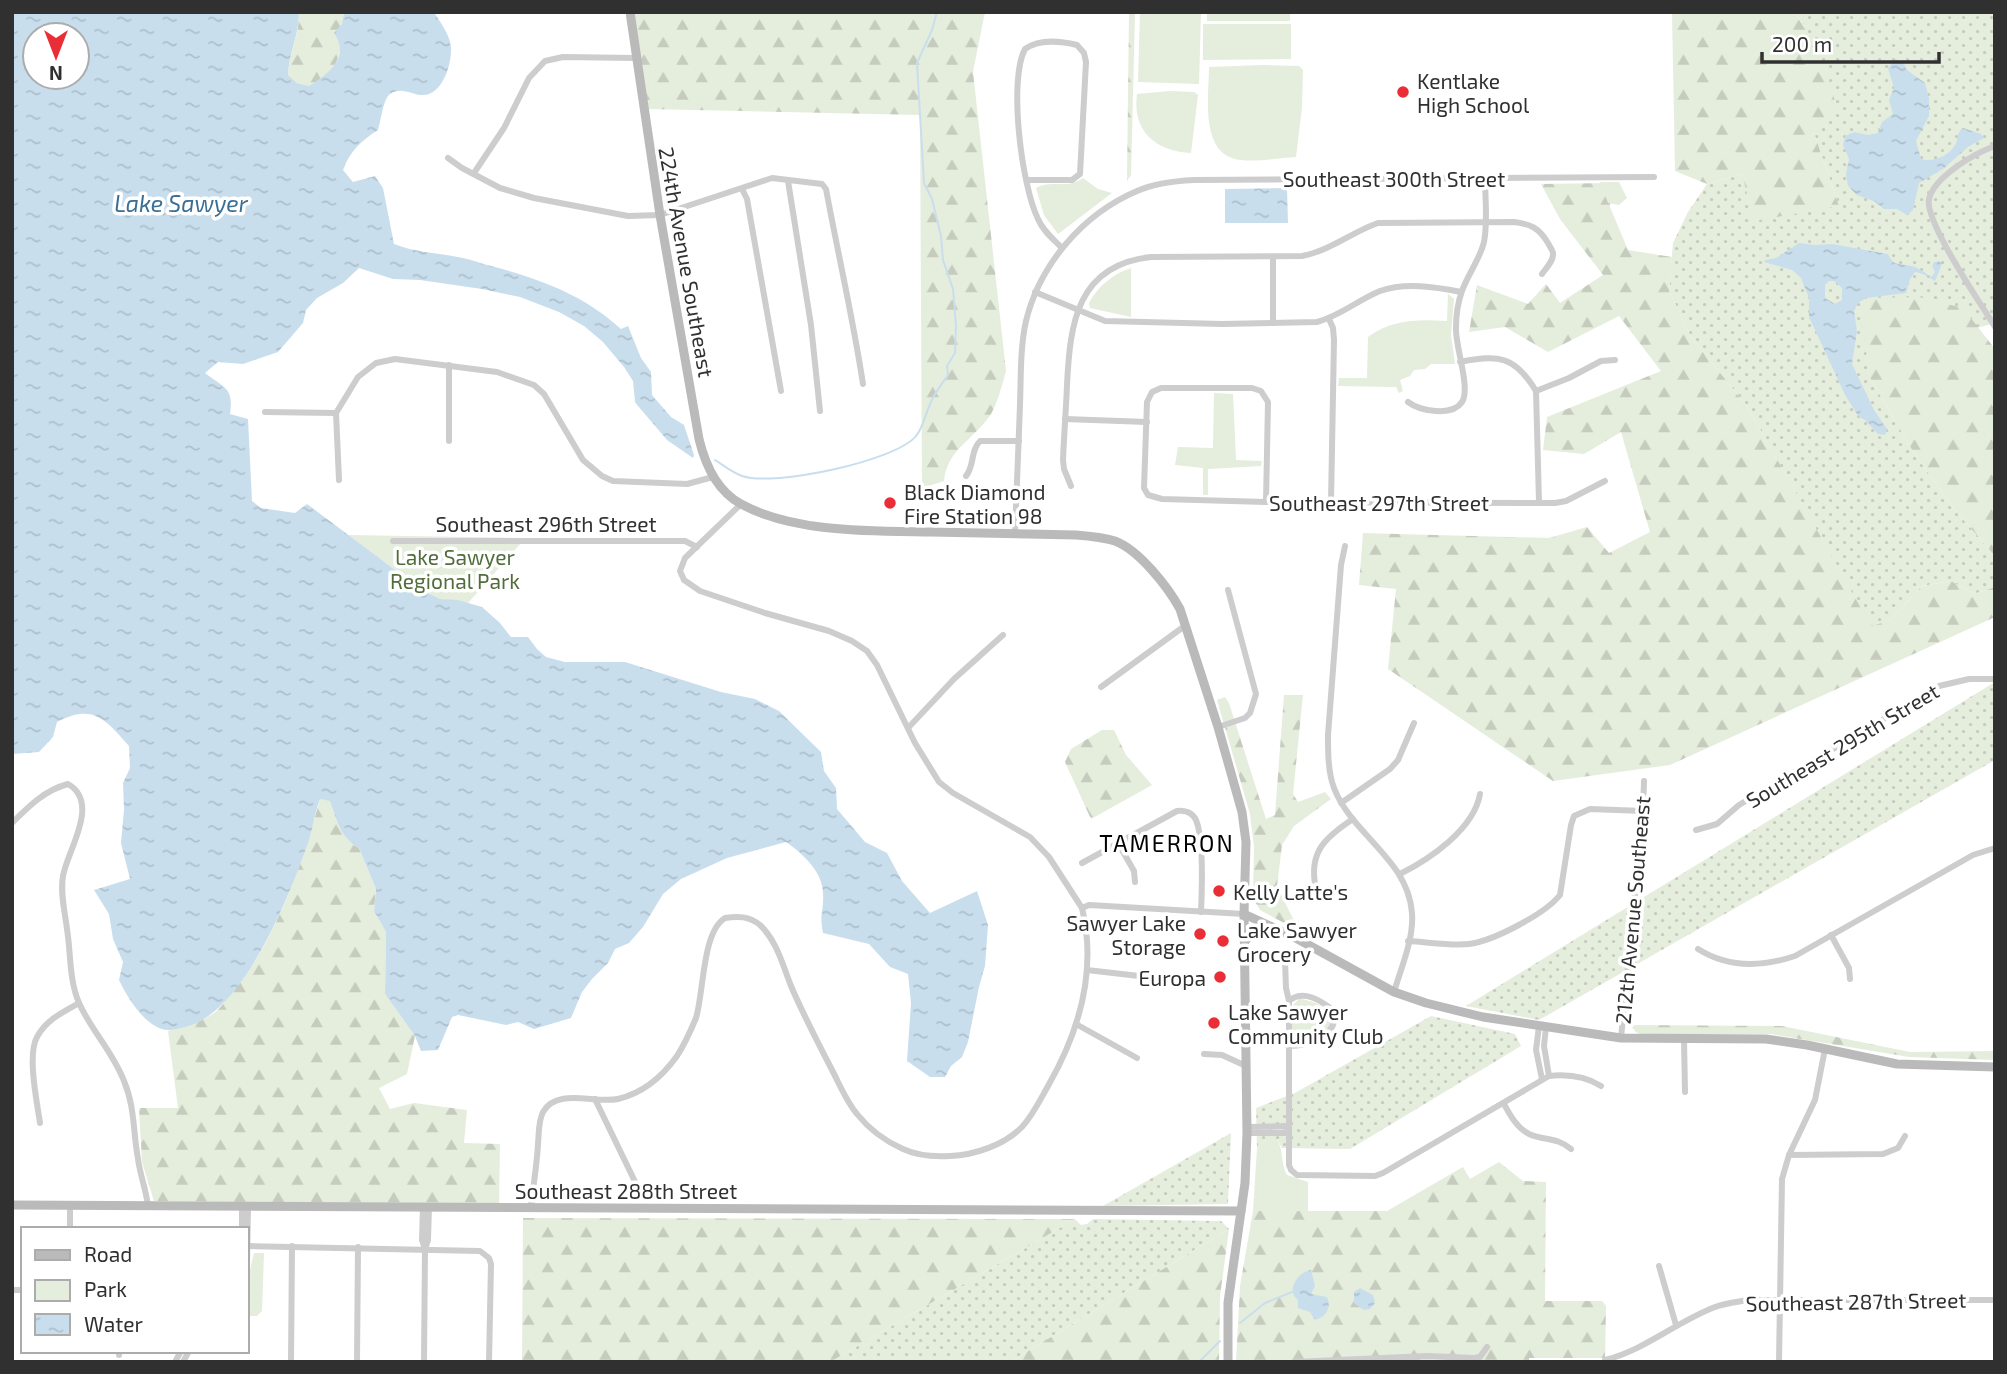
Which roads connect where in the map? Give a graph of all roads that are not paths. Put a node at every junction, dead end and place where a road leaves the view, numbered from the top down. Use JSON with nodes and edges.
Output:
{"nodes":[{"id":1,"x":630,"y":12,"type":"edge"},
{"id":2,"x":636,"y":58,"type":"junction"},
{"id":3,"x":1995,"y":146,"type":"edge"},
{"id":4,"x":449,"y":158,"type":"dead end"},
{"id":5,"x":474,"y":173,"type":"junction"},
{"id":6,"x":1654,"y":177,"type":"dead end"},
{"id":7,"x":1485,"y":178,"type":"junction"},
{"id":8,"x":1027,"y":180,"type":"junction"},
{"id":9,"x":788,"y":181,"type":"junction"},
{"id":10,"x":742,"y":189,"type":"junction"},
{"id":11,"x":660,"y":215,"type":"junction"},
{"id":12,"x":1486,"y":223,"type":"junction"},
{"id":13,"x":1062,"y":248,"type":"junction"},
{"id":14,"x":1273,"y":257,"type":"junction"},
{"id":15,"x":1542,"y":274,"type":"dead end"},
{"id":16,"x":1035,"y":292,"type":"junction"},
{"id":17,"x":1461,"y":292,"type":"junction"},
{"id":18,"x":1077,"y":309,"type":"junction"},
{"id":19,"x":1329,"y":319,"type":"junction"},
{"id":20,"x":1273,"y":323,"type":"junction"},
{"id":21,"x":1995,"y":327,"type":"edge"},
{"id":22,"x":1615,"y":360,"type":"dead end"},
{"id":23,"x":1460,"y":362,"type":"junction"},
{"id":24,"x":449,"y":365,"type":"junction"},
{"id":25,"x":863,"y":384,"type":"dead end"},
{"id":26,"x":781,"y":391,"type":"dead end"},
{"id":27,"x":1536,"y":391,"type":"junction"},
{"id":28,"x":1408,"y":402,"type":"dead end"},
{"id":29,"x":820,"y":411,"type":"dead end"},
{"id":30,"x":265,"y":412,"type":"dead end"},
{"id":31,"x":336,"y":413,"type":"junction"},
{"id":32,"x":1065,"y":419,"type":"junction"},
{"id":33,"x":1147,"y":422,"type":"junction"},
{"id":34,"x":449,"y":441,"type":"dead end"},
{"id":35,"x":1019,"y":441,"type":"junction"},
{"id":36,"x":966,"y":476,"type":"dead end"},
{"id":37,"x":713,"y":477,"type":"junction"},
{"id":38,"x":339,"y":481,"type":"dead end"},
{"id":39,"x":1605,"y":481,"type":"dead end"},
{"id":40,"x":1071,"y":485,"type":"dead end"},
{"id":41,"x":1266,"y":502,"type":"junction"},
{"id":42,"x":1331,"y":502,"type":"junction"},
{"id":43,"x":1539,"y":502,"type":"junction"},
{"id":44,"x":741,"y":504,"type":"junction"},
{"id":45,"x":1015,"y":533,"type":"junction"},
{"id":46,"x":393,"y":541,"type":"dead end"},
{"id":47,"x":1345,"y":546,"type":"dead end"},
{"id":48,"x":697,"y":547,"type":"junction"},
{"id":49,"x":1228,"y":590,"type":"dead end"},
{"id":50,"x":1186,"y":625,"type":"junction"},
{"id":51,"x":1003,"y":635,"type":"dead end"},
{"id":52,"x":1995,"y":679,"type":"edge"},
{"id":53,"x":1101,"y":687,"type":"dead end"},
{"id":54,"x":1414,"y":723,"type":"dead end"},
{"id":55,"x":908,"y":727,"type":"junction"},
{"id":56,"x":1218,"y":727,"type":"junction"},
{"id":57,"x":1644,"y":781,"type":"dead end"},
{"id":58,"x":1480,"y":794,"type":"dead end"},
{"id":59,"x":1341,"y":803,"type":"junction"},
{"id":60,"x":1643,"y":811,"type":"junction"},
{"id":61,"x":1353,"y":818,"type":"junction"},
{"id":62,"x":12,"y":823,"type":"edge"},
{"id":63,"x":1696,"y":830,"type":"dead end"},
{"id":64,"x":1118,"y":843,"type":"junction"},
{"id":65,"x":1995,"y":848,"type":"edge"},
{"id":66,"x":1082,"y":863,"type":"dead end"},
{"id":67,"x":1400,"y":874,"type":"junction"},
{"id":68,"x":1135,"y":882,"type":"dead end"},
{"id":69,"x":1316,"y":889,"type":"dead end"},
{"id":70,"x":1082,"y":908,"type":"junction"},
{"id":71,"x":1201,"y":912,"type":"junction"},
{"id":72,"x":1244,"y":914,"type":"junction"},
{"id":73,"x":1276,"y":928,"type":"junction"},
{"id":74,"x":1831,"y":935,"type":"junction"},
{"id":75,"x":1408,"y":941,"type":"junction"},
{"id":76,"x":1245,"y":943,"type":"junction"},
{"id":77,"x":1698,"y":949,"type":"dead end"},
{"id":78,"x":1285,"y":961,"type":"dead end"},
{"id":79,"x":1087,"y":970,"type":"junction"},
{"id":80,"x":1165,"y":979,"type":"dead end"},
{"id":81,"x":1850,"y":979,"type":"dead end"},
{"id":82,"x":1394,"y":992,"type":"junction"},
{"id":83,"x":1289,"y":1001,"type":"junction"},
{"id":84,"x":79,"y":1003,"type":"junction"},
{"id":85,"x":1076,"y":1024,"type":"junction"},
{"id":86,"x":1542,"y":1026,"type":"junction"},
{"id":87,"x":1621,"y":1038,"type":"junction"},
{"id":88,"x":1684,"y":1039,"type":"junction"},
{"id":89,"x":1288,"y":1046,"type":"junction"},
{"id":90,"x":1825,"y":1049,"type":"junction"},
{"id":91,"x":1203,"y":1054,"type":"dead end"},
{"id":92,"x":1137,"y":1058,"type":"dead end"},
{"id":93,"x":1246,"y":1066,"type":"junction"},
{"id":94,"x":1995,"y":1066,"type":"edge"},
{"id":95,"x":1545,"y":1077,"type":"junction"},
{"id":96,"x":1601,"y":1086,"type":"dead end"},
{"id":97,"x":1685,"y":1091,"type":"dead end"},
{"id":98,"x":594,"y":1099,"type":"junction"},
{"id":99,"x":1504,"y":1104,"type":"junction"},
{"id":100,"x":40,"y":1123,"type":"dead end"},
{"id":101,"x":1247,"y":1130,"type":"junction"},
{"id":102,"x":1288,"y":1130,"type":"junction"},
{"id":103,"x":1905,"y":1136,"type":"dead end"},
{"id":104,"x":1571,"y":1149,"type":"dead end"},
{"id":105,"x":1789,"y":1155,"type":"junction"},
{"id":106,"x":640,"y":1192,"type":"dead end"},
{"id":107,"x":12,"y":1205,"type":"edge"},
{"id":108,"x":70,"y":1205,"type":"junction"},
{"id":109,"x":245,"y":1205,"type":"junction"},
{"id":110,"x":148,"y":1206,"type":"junction"},
{"id":111,"x":426,"y":1206,"type":"junction"},
{"id":112,"x":531,"y":1207,"type":"junction"},
{"id":113,"x":1241,"y":1211,"type":"junction"},
{"id":114,"x":70,"y":1227,"type":"edge"},
{"id":115,"x":242,"y":1227,"type":"edge"},
{"id":116,"x":246,"y":1227,"type":"edge"},
{"id":117,"x":248,"y":1245,"type":"edge"},
{"id":118,"x":292,"y":1246,"type":"junction"},
{"id":119,"x":358,"y":1247,"type":"junction"},
{"id":120,"x":425,"y":1249,"type":"junction"},
{"id":121,"x":1658,"y":1266,"type":"dead end"},
{"id":122,"x":1778,"y":1299,"type":"junction"},
{"id":123,"x":1995,"y":1300,"type":"edge"},
{"id":124,"x":1676,"y":1325,"type":"junction"},
{"id":125,"x":1487,"y":1347,"type":"dead end"},
{"id":126,"x":1605,"y":1360,"type":"edge"},
{"id":127,"x":291,"y":1362,"type":"edge"},
{"id":128,"x":357,"y":1362,"type":"edge"},
{"id":129,"x":424,"y":1362,"type":"edge"},
{"id":130,"x":489,"y":1362,"type":"edge"},
{"id":131,"x":1228,"y":1362,"type":"edge"},
{"id":132,"x":1294,"y":1362,"type":"edge"},
{"id":133,"x":1779,"y":1362,"type":"edge"}],
"edges":[{"from":1,"to":2,"type":"street","name":"224th Avenue Southeast"},
{"from":2,"to":5,"type":"street"},
{"from":2,"to":11,"type":"street","name":"224th Avenue Southeast"},
{"from":3,"to":21,"type":"street"},
{"from":4,"to":5,"type":"street"},
{"from":5,"to":11,"type":"street"},
{"from":6,"to":7,"type":"street","name":"Southeast 300th Street"},
{"from":7,"to":12,"type":"street"},
{"from":7,"to":13,"type":"street","name":"Southeast 300th Street"},
{"from":8,"to":8,"type":"street"},
{"from":8,"to":13,"type":"street"},
{"from":9,"to":10,"type":"street"},
{"from":9,"to":25,"type":"street"},
{"from":9,"to":29,"type":"street"},
{"from":10,"to":11,"type":"street"},
{"from":10,"to":26,"type":"street"},
{"from":11,"to":37,"type":"street","name":"224th Avenue Southeast"},
{"from":12,"to":14,"type":"street"},
{"from":12,"to":15,"type":"street"},
{"from":12,"to":17,"type":"street"},
{"from":13,"to":16,"type":"street","name":"Southeast 300th Street"},
{"from":14,"to":18,"type":"street"},
{"from":14,"to":20,"type":"street"},
{"from":16,"to":18,"type":"street"},
{"from":16,"to":35,"type":"street","name":"Southeast 300th Street"},
{"from":17,"to":19,"type":"street"},
{"from":17,"to":23,"type":"street"},
{"from":18,"to":20,"type":"street"},
{"from":18,"to":32,"type":"street"},
{"from":19,"to":20,"type":"street"},
{"from":19,"to":42,"type":"street"},
{"from":22,"to":27,"type":"street"},
{"from":23,"to":27,"type":"street"},
{"from":23,"to":28,"type":"street"},
{"from":24,"to":31,"type":"street"},
{"from":24,"to":34,"type":"street"},
{"from":24,"to":37,"type":"street"},
{"from":27,"to":43,"type":"street"},
{"from":30,"to":31,"type":"street"},
{"from":31,"to":38,"type":"street"},
{"from":32,"to":33,"type":"street"},
{"from":32,"to":40,"type":"street"},
{"from":33,"to":41,"type":"street","name":"Southeast 297th Street"},
{"from":33,"to":41,"type":"street"},
{"from":35,"to":36,"type":"street"},
{"from":35,"to":45,"type":"street","name":"Southeast 300th Street"},
{"from":37,"to":44,"type":"street","name":"224th Avenue Southeast"},
{"from":39,"to":43,"type":"street","name":"Southeast 297th Street"},
{"from":41,"to":42,"type":"street","name":"Southeast 297th Street"},
{"from":42,"to":43,"type":"street","name":"Southeast 297th Street"},
{"from":44,"to":45,"type":"street"},
{"from":44,"to":48,"type":"street"},
{"from":45,"to":50,"type":"street"},
{"from":46,"to":48,"type":"street","name":"Southeast 296th Street"},
{"from":47,"to":59,"type":"street"},
{"from":48,"to":55,"type":"street"},
{"from":49,"to":56,"type":"street"},
{"from":50,"to":53,"type":"street"},
{"from":50,"to":56,"type":"street"},
{"from":51,"to":55,"type":"street"},
{"from":52,"to":63,"type":"street","name":"Southeast 295th Street"},
{"from":54,"to":59,"type":"street"},
{"from":55,"to":70,"type":"street"},
{"from":56,"to":72,"type":"street"},
{"from":57,"to":60,"type":"street","name":"212th Avenue Southeast"},
{"from":58,"to":67,"type":"street"},
{"from":59,"to":61,"type":"street"},
{"from":60,"to":75,"type":"street"},
{"from":60,"to":87,"type":"street","name":"212th Avenue Southeast"},
{"from":61,"to":67,"type":"street"},
{"from":61,"to":69,"type":"street"},
{"from":62,"to":84,"type":"street"},
{"from":64,"to":66,"type":"street"},
{"from":64,"to":68,"type":"street"},
{"from":64,"to":71,"type":"street"},
{"from":65,"to":74,"type":"street"},
{"from":67,"to":75,"type":"street"},
{"from":70,"to":71,"type":"street"},
{"from":70,"to":79,"type":"street"},
{"from":71,"to":72,"type":"street"},
{"from":72,"to":73,"type":"street"},
{"from":72,"to":76,"type":"street"},
{"from":73,"to":76,"type":"street"},
{"from":73,"to":82,"type":"street"},
{"from":74,"to":77,"type":"street"},
{"from":74,"to":81,"type":"street"},
{"from":75,"to":82,"type":"street"},
{"from":76,"to":93,"type":"street"},
{"from":78,"to":83,"type":"street"},
{"from":79,"to":80,"type":"street"},
{"from":79,"to":85,"type":"street"},
{"from":82,"to":86,"type":"street"},
{"from":83,"to":89,"type":"street"},
{"from":83,"to":89,"type":"street"},
{"from":84,"to":100,"type":"street"},
{"from":84,"to":110,"type":"street"},
{"from":85,"to":92,"type":"street"},
{"from":85,"to":98,"type":"street"},
{"from":86,"to":87,"type":"street"},
{"from":86,"to":95,"type":"street"},
{"from":87,"to":88,"type":"street"},
{"from":88,"to":90,"type":"street"},
{"from":88,"to":97,"type":"street"},
{"from":89,"to":102,"type":"street"},
{"from":90,"to":94,"type":"street"},
{"from":90,"to":105,"type":"street"},
{"from":91,"to":93,"type":"street"},
{"from":93,"to":101,"type":"street"},
{"from":95,"to":96,"type":"street"},
{"from":95,"to":99,"type":"street"},
{"from":98,"to":106,"type":"street"},
{"from":98,"to":112,"type":"street"},
{"from":99,"to":102,"type":"street"},
{"from":99,"to":104,"type":"street"},
{"from":101,"to":102,"type":"street"},
{"from":101,"to":113,"type":"street"},
{"from":103,"to":105,"type":"street"},
{"from":105,"to":122,"type":"street"},
{"from":107,"to":108,"type":"street","name":"Southeast 288th Street"},
{"from":108,"to":110,"type":"street","name":"Southeast 288th Street"},
{"from":108,"to":114,"type":"street"},
{"from":109,"to":110,"type":"street","name":"Southeast 288th Street"},
{"from":109,"to":111,"type":"street","name":"Southeast 288th Street"},
{"from":109,"to":115,"type":"street"},
{"from":109,"to":116,"type":"street"},
{"from":111,"to":112,"type":"street","name":"Southeast 288th Street"},
{"from":111,"to":120,"type":"street"},
{"from":112,"to":113,"type":"street","name":"Southeast 288th Street"},
{"from":113,"to":131,"type":"street"},
{"from":117,"to":118,"type":"street"},
{"from":118,"to":119,"type":"street"},
{"from":118,"to":127,"type":"street"},
{"from":119,"to":120,"type":"street"},
{"from":119,"to":128,"type":"street"},
{"from":120,"to":129,"type":"street"},
{"from":120,"to":130,"type":"street"},
{"from":121,"to":124,"type":"street"},
{"from":122,"to":123,"type":"street","name":"Southeast 287th Street"},
{"from":122,"to":124,"type":"street","name":"Southeast 287th Street"},
{"from":122,"to":133,"type":"street"},
{"from":124,"to":126,"type":"street","name":"Southeast 287th Street"},
{"from":125,"to":132,"type":"street"}]}
